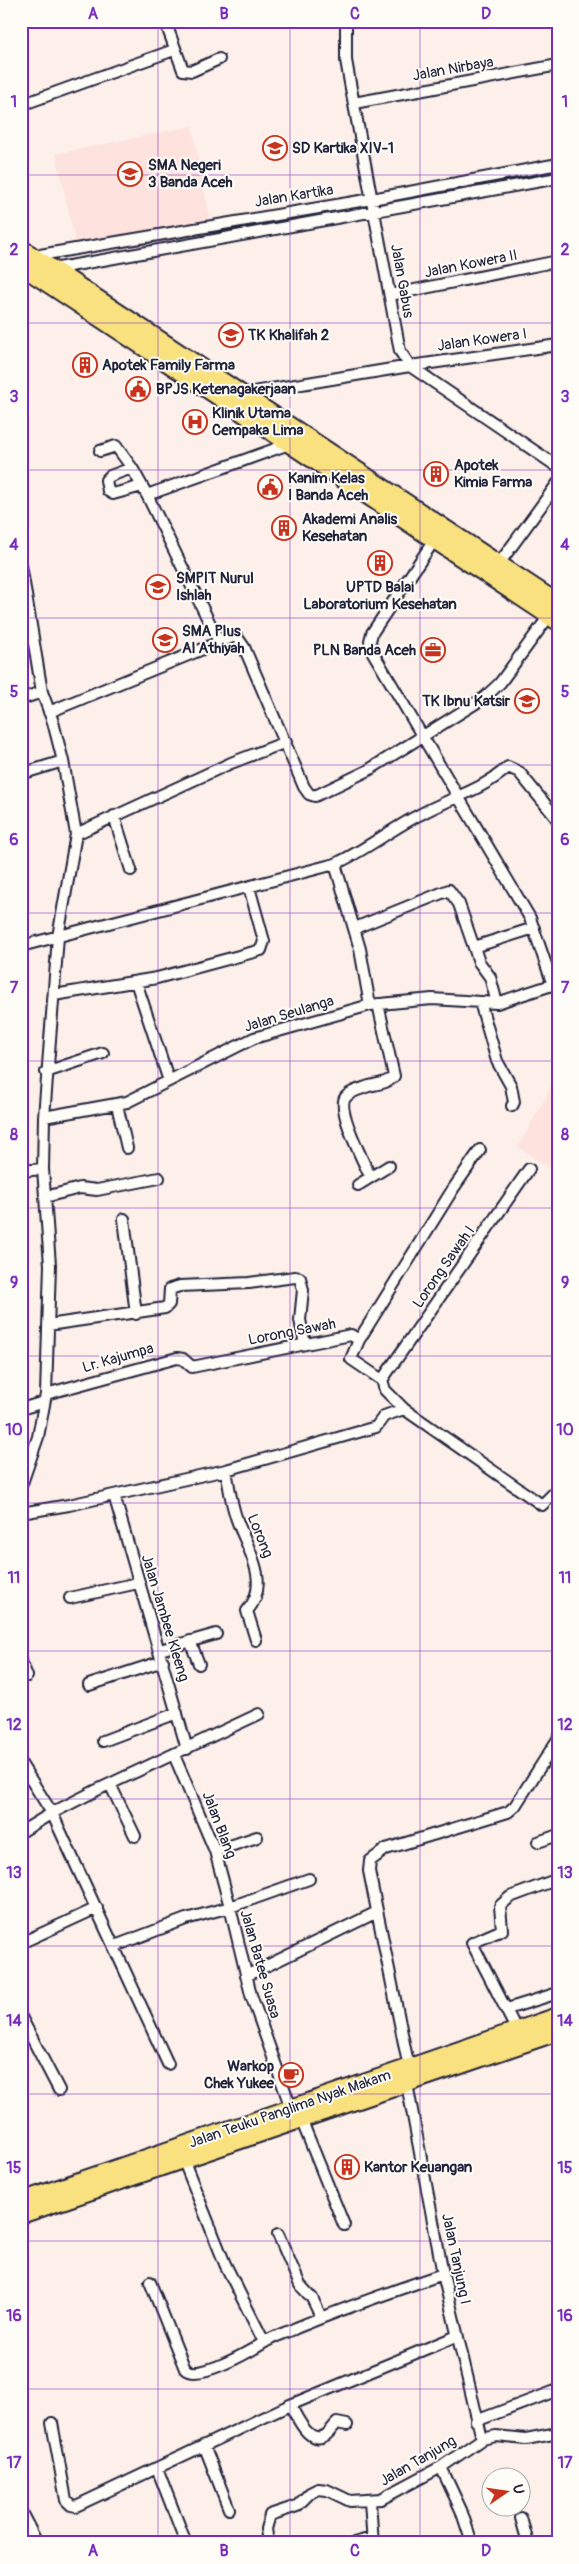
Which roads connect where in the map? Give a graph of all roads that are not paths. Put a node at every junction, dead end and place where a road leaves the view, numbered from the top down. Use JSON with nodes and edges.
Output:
{"nodes":[{"id":1,"x":165,"y":21,"type":"edge"},
{"id":2,"x":346,"y":21,"type":"edge"},
{"id":3,"x":174,"y":50,"type":"junction"},
{"id":4,"x":219,"y":60,"type":"dead end"},
{"id":5,"x":558,"y":65,"type":"edge"},
{"id":6,"x":354,"y":103,"type":"junction"},
{"id":7,"x":21,"y":105,"type":"edge"},
{"id":8,"x":558,"y":164,"type":"edge"},
{"id":9,"x":496,"y":176,"type":"junction"},
{"id":10,"x":558,"y":178,"type":"edge"},
{"id":11,"x":497,"y":188,"type":"junction"},
{"id":12,"x":372,"y":199,"type":"junction"},
{"id":13,"x":374,"y":212,"type":"junction"},
{"id":14,"x":26,"y":256,"type":"edge"},
{"id":15,"x":558,"y":261,"type":"edge"},
{"id":16,"x":53,"y":269,"type":"junction"},
{"id":17,"x":390,"y":295,"type":"junction"},
{"id":18,"x":557,"y":346,"type":"edge"},
{"id":19,"x":410,"y":366,"type":"junction"},
{"id":20,"x":241,"y":394,"type":"junction"},
{"id":21,"x":289,"y":444,"type":"junction"},
{"id":22,"x":100,"y":451,"type":"dead end"},
{"id":23,"x":558,"y":467,"type":"edge"},
{"id":24,"x":132,"y":468,"type":"junction"},
{"id":25,"x":558,"y":483,"type":"edge"},
{"id":26,"x":144,"y":491,"type":"junction"},
{"id":27,"x":435,"y":539,"type":"junction"},
{"id":28,"x":21,"y":565,"type":"edge"},
{"id":29,"x":498,"y":565,"type":"junction"},
{"id":30,"x":555,"y":614,"type":"edge"},
{"id":31,"x":219,"y":642,"type":"junction"},
{"id":32,"x":42,"y":692,"type":"junction"},
{"id":33,"x":21,"y":699,"type":"edge"},
{"id":34,"x":49,"y":712,"type":"junction"},
{"id":35,"x":422,"y":736,"type":"junction"},
{"id":36,"x":286,"y":742,"type":"junction"},
{"id":37,"x":63,"y":762,"type":"junction"},
{"id":38,"x":21,"y":774,"type":"edge"},
{"id":39,"x":460,"y":796,"type":"junction"},
{"id":40,"x":114,"y":816,"type":"junction"},
{"id":41,"x":558,"y":820,"type":"edge"},
{"id":42,"x":76,"y":834,"type":"junction"},
{"id":43,"x":335,"y":864,"type":"junction"},
{"id":44,"x":131,"y":870,"type":"dead end"},
{"id":45,"x":249,"y":887,"type":"junction"},
{"id":46,"x":355,"y":928,"type":"junction"},
{"id":47,"x":534,"y":928,"type":"junction"},
{"id":48,"x":58,"y":937,"type":"junction"},
{"id":49,"x":21,"y":946,"type":"edge"},
{"id":50,"x":474,"y":947,"type":"junction"},
{"id":51,"x":136,"y":982,"type":"junction"},
{"id":52,"x":555,"y":984,"type":"edge"},
{"id":53,"x":54,"y":995,"type":"junction"},
{"id":54,"x":480,"y":1002,"type":"junction"},
{"id":55,"x":497,"y":1003,"type":"junction"},
{"id":56,"x":374,"y":1005,"type":"junction"},
{"id":57,"x":103,"y":1053,"type":"dead end"},
{"id":58,"x":46,"y":1072,"type":"junction"},
{"id":59,"x":168,"y":1081,"type":"junction"},
{"id":60,"x":117,"y":1105,"type":"junction"},
{"id":61,"x":512,"y":1106,"type":"dead end"},
{"id":62,"x":44,"y":1117,"type":"junction"},
{"id":63,"x":126,"y":1148,"type":"dead end"},
{"id":64,"x":480,"y":1150,"type":"dead end"},
{"id":65,"x":389,"y":1166,"type":"dead end"},
{"id":66,"x":43,"y":1169,"type":"junction"},
{"id":67,"x":529,"y":1169,"type":"dead end"},
{"id":68,"x":21,"y":1171,"type":"edge"},
{"id":69,"x":370,"y":1176,"type":"junction"},
{"id":70,"x":159,"y":1178,"type":"dead end"},
{"id":71,"x":358,"y":1184,"type":"dead end"},
{"id":72,"x":45,"y":1197,"type":"junction"},
{"id":73,"x":124,"y":1219,"type":"dead end"},
{"id":74,"x":136,"y":1314,"type":"junction"},
{"id":75,"x":48,"y":1325,"type":"junction"},
{"id":76,"x":358,"y":1340,"type":"junction"},
{"id":77,"x":305,"y":1344,"type":"junction"},
{"id":78,"x":196,"y":1366,"type":"joint"},
{"id":79,"x":382,"y":1380,"type":"junction"},
{"id":80,"x":45,"y":1398,"type":"junction"},
{"id":81,"x":21,"y":1409,"type":"edge"},
{"id":82,"x":404,"y":1409,"type":"junction"},
{"id":83,"x":226,"y":1470,"type":"junction"},
{"id":84,"x":21,"y":1486,"type":"edge"},
{"id":85,"x":558,"y":1489,"type":"edge"},
{"id":86,"x":114,"y":1495,"type":"junction"},
{"id":87,"x":21,"y":1513,"type":"edge"},
{"id":88,"x":138,"y":1583,"type":"junction"},
{"id":89,"x":70,"y":1598,"type":"dead end"},
{"id":90,"x":216,"y":1634,"type":"dead end"},
{"id":91,"x":256,"y":1640,"type":"dead end"},
{"id":92,"x":190,"y":1642,"type":"junction"},
{"id":93,"x":160,"y":1650,"type":"junction"},
{"id":94,"x":21,"y":1661,"type":"edge"},
{"id":95,"x":163,"y":1661,"type":"junction"},
{"id":96,"x":199,"y":1664,"type":"dead end"},
{"id":97,"x":27,"y":1676,"type":"dead end"},
{"id":98,"x":89,"y":1686,"type":"dead end"},
{"id":99,"x":177,"y":1713,"type":"junction"},
{"id":100,"x":259,"y":1714,"type":"dead end"},
{"id":101,"x":558,"y":1739,"type":"edge"},
{"id":102,"x":103,"y":1742,"type":"dead end"},
{"id":103,"x":187,"y":1749,"type":"junction"},
{"id":104,"x":174,"y":1755,"type":"junction"},
{"id":105,"x":21,"y":1764,"type":"edge"},
{"id":106,"x":110,"y":1784,"type":"junction"},
{"id":107,"x":52,"y":1813,"type":"junction"},
{"id":108,"x":21,"y":1832,"type":"edge"},
{"id":109,"x":558,"y":1835,"type":"edge"},
{"id":110,"x":135,"y":1836,"type":"dead end"},
{"id":111,"x":257,"y":1837,"type":"dead end"},
{"id":112,"x":538,"y":1842,"type":"dead end"},
{"id":113,"x":215,"y":1851,"type":"junction"},
{"id":114,"x":309,"y":1879,"type":"dead end"},
{"id":115,"x":558,"y":1879,"type":"edge"},
{"id":116,"x":230,"y":1907,"type":"junction"},
{"id":117,"x":97,"y":1908,"type":"junction"},
{"id":118,"x":377,"y":1912,"type":"junction"},
{"id":119,"x":21,"y":1943,"type":"edge"},
{"id":120,"x":115,"y":1946,"type":"junction"},
{"id":121,"x":246,"y":1976,"type":"junction"},
{"id":122,"x":558,"y":1993,"type":"edge"},
{"id":123,"x":507,"y":2009,"type":"junction"},
{"id":124,"x":558,"y":2016,"type":"edge"},
{"id":125,"x":21,"y":2017,"type":"edge"},
{"id":126,"x":516,"y":2029,"type":"junction"},
{"id":127,"x":549,"y":2030,"type":"edge"},
{"id":128,"x":168,"y":2064,"type":"dead end"},
{"id":129,"x":408,"y":2076,"type":"junction"},
{"id":130,"x":59,"y":2090,"type":"dead end"},
{"id":131,"x":296,"y":2114,"type":"junction"},
{"id":132,"x":182,"y":2159,"type":"junction"},
{"id":133,"x":21,"y":2201,"type":"edge"},
{"id":134,"x":21,"y":2215,"type":"edge"},
{"id":135,"x":344,"y":2225,"type":"dead end"},
{"id":136,"x":278,"y":2234,"type":"dead end"},
{"id":137,"x":442,"y":2274,"type":"junction"},
{"id":138,"x":150,"y":2282,"type":"dead end"},
{"id":139,"x":321,"y":2317,"type":"junction"},
{"id":140,"x":457,"y":2336,"type":"junction"},
{"id":141,"x":264,"y":2342,"type":"junction"},
{"id":142,"x":558,"y":2390,"type":"edge"},
{"id":143,"x":290,"y":2405,"type":"junction"},
{"id":144,"x":476,"y":2420,"type":"junction"},
{"id":145,"x":52,"y":2423,"type":"dead end"},
{"id":146,"x":347,"y":2425,"type":"dead end"},
{"id":147,"x":558,"y":2433,"type":"edge"},
{"id":148,"x":482,"y":2439,"type":"junction"},
{"id":149,"x":204,"y":2445,"type":"junction"},
{"id":150,"x":442,"y":2467,"type":"junction"},
{"id":151,"x":157,"y":2468,"type":"junction"},
{"id":152,"x":370,"y":2502,"type":"junction"},
{"id":153,"x":229,"y":2509,"type":"dead end"},
{"id":154,"x":21,"y":2512,"type":"edge"},
{"id":155,"x":521,"y":2518,"type":"dead end"},
{"id":156,"x":21,"y":2537,"type":"edge"},
{"id":157,"x":35,"y":2538,"type":"edge"},
{"id":158,"x":372,"y":2540,"type":"edge"},
{"id":159,"x":186,"y":2543,"type":"edge"},
{"id":160,"x":268,"y":2543,"type":"edge"},
{"id":161,"x":354,"y":2543,"type":"edge"},
{"id":162,"x":472,"y":2543,"type":"edge"},
{"id":163,"x":528,"y":2543,"type":"edge"}],
"edges":[{"from":1,"to":3,"type":"street"},
{"from":2,"to":6,"type":"street","name":"Jalan Gabus"},
{"from":3,"to":4,"type":"street"},
{"from":3,"to":7,"type":"street"},
{"from":5,"to":6,"type":"street","name":"Jalan Nirbaya"},
{"from":6,"to":12,"type":"street","name":"Jalan Gabus"},
{"from":8,"to":9,"type":"street","name":"Jalan Kartika"},
{"from":9,"to":11,"type":"street"},
{"from":9,"to":12,"type":"street","name":"Jalan Kartika"},
{"from":10,"to":11,"type":"street","name":"Jalan Kartika"},
{"from":11,"to":13,"type":"street","name":"Jalan Kartika"},
{"from":12,"to":13,"type":"street","name":"Jalan Gabus"},
{"from":12,"to":14,"type":"street","name":"Jalan Kartika"},
{"from":13,"to":16,"type":"street","name":"Jalan Kartika"},
{"from":13,"to":17,"type":"street","name":"Jalan Gabus"},
{"from":14,"to":16,"type":"main road"},
{"from":14,"to":21,"type":"main road"},
{"from":15,"to":17,"type":"street","name":"Jalan Kowera II"},
{"from":16,"to":20,"type":"main road"},
{"from":17,"to":19,"type":"street","name":"Jalan Gabus"},
{"from":18,"to":19,"type":"street","name":"Jalan Kowera I"},
{"from":19,"to":20,"type":"street","name":"Jalan Kowera I"},
{"from":19,"to":23,"type":"street","name":"Jalan Gabus"},
{"from":20,"to":29,"type":"main road"},
{"from":21,"to":26,"type":"street"},
{"from":21,"to":27,"type":"main road"},
{"from":22,"to":24,"type":"street"},
{"from":24,"to":26,"type":"street"},
{"from":24,"to":26,"type":"street"},
{"from":25,"to":29,"type":"street"},
{"from":26,"to":31,"type":"street"},
{"from":27,"to":30,"type":"main road"},
{"from":27,"to":35,"type":"street"},
{"from":28,"to":32,"type":"street"},
{"from":29,"to":30,"type":"main road"},
{"from":30,"to":35,"type":"street"},
{"from":31,"to":34,"type":"street"},
{"from":31,"to":36,"type":"street"},
{"from":32,"to":33,"type":"street"},
{"from":32,"to":34,"type":"street"},
{"from":34,"to":37,"type":"street"},
{"from":35,"to":36,"type":"street"},
{"from":35,"to":39,"type":"street"},
{"from":36,"to":40,"type":"street"},
{"from":37,"to":38,"type":"street"},
{"from":37,"to":42,"type":"street"},
{"from":39,"to":41,"type":"street"},
{"from":39,"to":43,"type":"street"},
{"from":39,"to":47,"type":"street"},
{"from":40,"to":42,"type":"street"},
{"from":40,"to":44,"type":"street"},
{"from":42,"to":48,"type":"street"},
{"from":43,"to":45,"type":"street"},
{"from":43,"to":46,"type":"street"},
{"from":45,"to":48,"type":"street"},
{"from":45,"to":51,"type":"street"},
{"from":46,"to":50,"type":"street"},
{"from":46,"to":56,"type":"street"},
{"from":47,"to":50,"type":"street"},
{"from":47,"to":52,"type":"street"},
{"from":48,"to":49,"type":"street"},
{"from":48,"to":53,"type":"street"},
{"from":50,"to":55,"type":"street"},
{"from":51,"to":53,"type":"street"},
{"from":51,"to":59,"type":"street"},
{"from":52,"to":55,"type":"street"},
{"from":53,"to":58,"type":"street"},
{"from":54,"to":55,"type":"street","name":"Jalan Seulanga"},
{"from":54,"to":56,"type":"street","name":"Jalan Seulanga"},
{"from":54,"to":61,"type":"street"},
{"from":56,"to":59,"type":"street","name":"Jalan Seulanga"},
{"from":56,"to":69,"type":"street"},
{"from":57,"to":58,"type":"street"},
{"from":58,"to":62,"type":"street"},
{"from":59,"to":60,"type":"street","name":"Jalan Seulanga"},
{"from":60,"to":62,"type":"street","name":"Jalan Seulanga"},
{"from":60,"to":63,"type":"street"},
{"from":62,"to":66,"type":"street"},
{"from":64,"to":76,"type":"street"},
{"from":65,"to":69,"type":"street"},
{"from":66,"to":68,"type":"street"},
{"from":66,"to":72,"type":"street"},
{"from":67,"to":79,"type":"street","name":"Lorong Sawah I"},
{"from":69,"to":71,"type":"street"},
{"from":70,"to":72,"type":"street"},
{"from":72,"to":75,"type":"street"},
{"from":73,"to":74,"type":"street"},
{"from":74,"to":75,"type":"street"},
{"from":74,"to":77,"type":"street"},
{"from":75,"to":80,"type":"street"},
{"from":76,"to":77,"type":"street","name":"Lorong Sawah"},
{"from":76,"to":79,"type":"street"},
{"from":77,"to":78,"type":"street","name":"Lorong Sawah"},
{"from":78,"to":80,"type":"street","name":"Lr. Kajumpa"},
{"from":79,"to":82,"type":"street"},
{"from":80,"to":81,"type":"street","name":"Lr. Kajumpa"},
{"from":80,"to":84,"type":"street"},
{"from":82,"to":83,"type":"street"},
{"from":82,"to":85,"type":"street"},
{"from":83,"to":86,"type":"street"},
{"from":83,"to":91,"type":"street","name":"Lorong"},
{"from":86,"to":87,"type":"street"},
{"from":86,"to":88,"type":"street","name":"Jalan Jambee Kleeng"},
{"from":88,"to":89,"type":"street"},
{"from":88,"to":93,"type":"street","name":"Jalan Jambee Kleeng"},
{"from":90,"to":92,"type":"street"},
{"from":92,"to":93,"type":"street"},
{"from":92,"to":96,"type":"street"},
{"from":93,"to":95,"type":"street","name":"Jalan Jambee Kleeng"},
{"from":94,"to":97,"type":"street"},
{"from":95,"to":98,"type":"street"},
{"from":95,"to":99,"type":"street","name":"Jalan Jambee Kleeng"},
{"from":99,"to":102,"type":"street"},
{"from":99,"to":103,"type":"street","name":"Jalan Jambee Kleeng"},
{"from":100,"to":103,"type":"street"},
{"from":101,"to":118,"type":"street","name":"Jalan Tanjung I"},
{"from":103,"to":104,"type":"street"},
{"from":104,"to":106,"type":"street"},
{"from":104,"to":113,"type":"street","name":"Jalan Blang"},
{"from":105,"to":107,"type":"street"},
{"from":106,"to":107,"type":"street"},
{"from":106,"to":110,"type":"street"},
{"from":107,"to":108,"type":"street"},
{"from":107,"to":117,"type":"street"},
{"from":109,"to":112,"type":"street"},
{"from":111,"to":113,"type":"street"},
{"from":113,"to":116,"type":"street","name":"Jalan Blang"},
{"from":114,"to":116,"type":"street"},
{"from":115,"to":123,"type":"street"},
{"from":116,"to":120,"type":"street","name":"Jalan Batee Suasa"},
{"from":116,"to":121,"type":"street","name":"Jalan Batee Suasa"},
{"from":117,"to":119,"type":"street"},
{"from":117,"to":120,"type":"street"},
{"from":118,"to":121,"type":"street"},
{"from":118,"to":129,"type":"street","name":"Jalan Tanjung I"},
{"from":120,"to":128,"type":"street"},
{"from":121,"to":131,"type":"street","name":"Jalan Batee Suasa"},
{"from":122,"to":123,"type":"street"},
{"from":123,"to":126,"type":"street"},
{"from":124,"to":127,"type":"main road","name":"Jalan Teuku Panglima Nyak Makam"},
{"from":125,"to":130,"type":"street"},
{"from":126,"to":127,"type":"main road","name":"Jalan Teuku Panglima Nyak Makam"},
{"from":126,"to":129,"type":"main road","name":"Jalan Teuku Panglima Nyak Makam"},
{"from":127,"to":129,"type":"main road","name":"Jalan Teuku Panglima Nyak Makam"},
{"from":129,"to":131,"type":"main road","name":"Jalan Teuku Panglima Nyak Makam"},
{"from":129,"to":137,"type":"street","name":"Jalan Tanjung I"},
{"from":131,"to":132,"type":"main road","name":"Jalan Teuku Panglima Nyak Makam"},
{"from":131,"to":133,"type":"main road","name":"Jalan Teuku Panglima Nyak Makam"},
{"from":131,"to":135,"type":"street","name":"Jalan Batee Suasa"},
{"from":132,"to":134,"type":"main road","name":"Jalan Teuku Panglima Nyak Makam"},
{"from":132,"to":141,"type":"street"},
{"from":136,"to":139,"type":"street"},
{"from":137,"to":139,"type":"street"},
{"from":137,"to":140,"type":"street","name":"Jalan Tanjung I"},
{"from":138,"to":141,"type":"street"},
{"from":139,"to":141,"type":"street"},
{"from":140,"to":143,"type":"street"},
{"from":140,"to":144,"type":"street","name":"Jalan Tanjung I"},
{"from":142,"to":144,"type":"street"},
{"from":143,"to":146,"type":"street"},
{"from":143,"to":149,"type":"street"},
{"from":144,"to":148,"type":"street","name":"Jalan Tanjung I"},
{"from":145,"to":151,"type":"street"},
{"from":147,"to":148,"type":"street"},
{"from":148,"to":150,"type":"street","name":"Jalan Tanjung"},
{"from":149,"to":151,"type":"street"},
{"from":149,"to":153,"type":"street"},
{"from":150,"to":152,"type":"street","name":"Jalan Tanjung"},
{"from":150,"to":162,"type":"street"},
{"from":151,"to":159,"type":"street"},
{"from":152,"to":158,"type":"street"},
{"from":152,"to":160,"type":"street","name":"Jalan Tanjung"},
{"from":154,"to":157,"type":"street"},
{"from":155,"to":163,"type":"street"},
{"from":156,"to":157,"type":"street"},
{"from":158,"to":161,"type":"street"}]}
